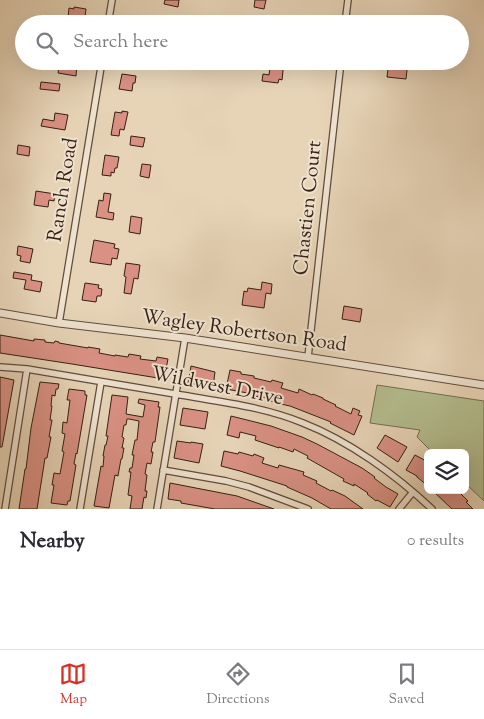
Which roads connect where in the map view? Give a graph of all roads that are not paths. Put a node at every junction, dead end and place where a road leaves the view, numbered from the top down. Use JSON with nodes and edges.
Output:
{"nodes":[{"id":1,"x":112,"y":0,"type":"edge"},
{"id":2,"x":348,"y":0,"type":"edge"},
{"id":3,"x":110,"y":15,"type":"edge"},
{"id":4,"x":346,"y":15,"type":"edge"},
{"id":5,"x":101,"y":70,"type":"edge"},
{"id":6,"x":340,"y":70,"type":"edge"},
{"id":7,"x":0,"y":313,"type":"edge"},
{"id":8,"x":59,"y":323,"type":"junction"},
{"id":9,"x":185,"y":338,"type":"junction"},
{"id":10,"x":308,"y":357,"type":"junction"},
{"id":11,"x":0,"y":367,"type":"edge"},
{"id":12,"x":27,"y":370,"type":"junction"},
{"id":13,"x":101,"y":382,"type":"junction"},
{"id":14,"x":484,"y":385,"type":"edge"},
{"id":15,"x":175,"y":394,"type":"junction"},
{"id":16,"x":163,"y":470,"type":"junction"},
{"id":17,"x":413,"y":492,"type":"junction"},
{"id":18,"x":5,"y":509,"type":"edge"},
{"id":19,"x":80,"y":509,"type":"edge"},
{"id":20,"x":157,"y":509,"type":"edge"},
{"id":21,"x":308,"y":509,"type":"edge"},
{"id":22,"x":399,"y":509,"type":"edge"},
{"id":23,"x":432,"y":509,"type":"edge"}],
"edges":[{"from":1,"to":3,"type":"street"},
{"from":2,"to":4,"type":"street"},
{"from":5,"to":8,"type":"street","name":"Ranch Road"},
{"from":6,"to":10,"type":"street","name":"Chastien Court"},
{"from":7,"to":8,"type":"street","name":"Wagley Robertson Road"},
{"from":8,"to":9,"type":"street","name":"Wagley Robertson Road"},
{"from":9,"to":10,"type":"street","name":"Wagley Robertson Road"},
{"from":9,"to":15,"type":"street"},
{"from":10,"to":14,"type":"street","name":"Wagley Robertson Road"},
{"from":11,"to":12,"type":"street","name":"Wildwest Drive"},
{"from":12,"to":13,"type":"street","name":"Wildwest Drive"},
{"from":12,"to":18,"type":"street"},
{"from":13,"to":15,"type":"street","name":"Wildwest Drive"},
{"from":13,"to":19,"type":"street"},
{"from":15,"to":16,"type":"street"},
{"from":15,"to":17,"type":"street","name":"Wildwest Drive"},
{"from":16,"to":20,"type":"street"},
{"from":16,"to":21,"type":"street"},
{"from":17,"to":22,"type":"street"},
{"from":17,"to":23,"type":"street","name":"Wildwest Drive"}]}
